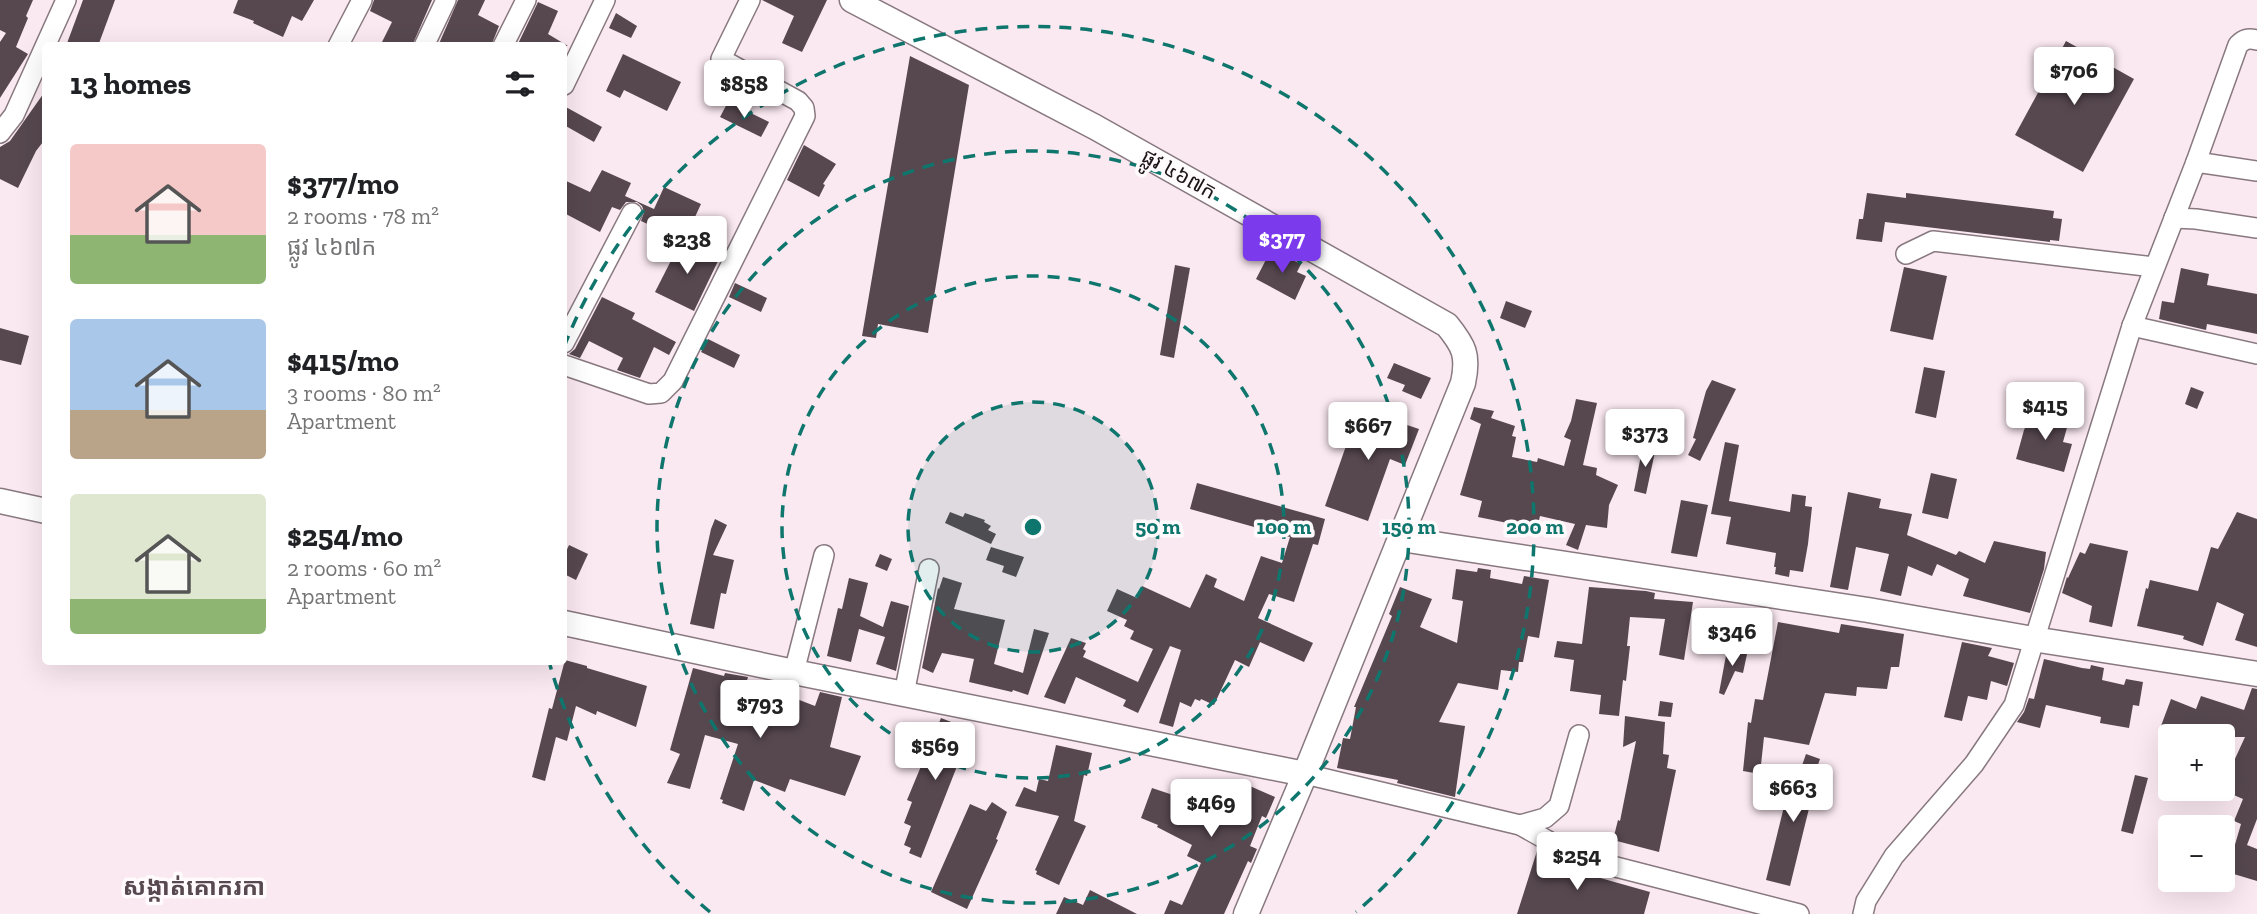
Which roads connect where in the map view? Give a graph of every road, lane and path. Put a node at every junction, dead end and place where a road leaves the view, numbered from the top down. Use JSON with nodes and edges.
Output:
{"nodes":[{"id":1,"x":66,"y":0,"type":"edge"},
{"id":2,"x":362,"y":0,"type":"edge"},
{"id":3,"x":446,"y":0,"type":"edge"},
{"id":4,"x":526,"y":0,"type":"edge"},
{"id":5,"x":605,"y":0,"type":"edge"},
{"id":6,"x":750,"y":0,"type":"edge"},
{"id":7,"x":852,"y":0,"type":"edge"},
{"id":8,"x":2257,"y":40,"type":"edge"},
{"id":9,"x":47,"y":42,"type":"edge"},
{"id":10,"x":341,"y":42,"type":"edge"},
{"id":11,"x":426,"y":42,"type":"edge"},
{"id":12,"x":505,"y":42,"type":"edge"},
{"id":13,"x":42,"y":53,"type":"edge"},
{"id":14,"x":567,"y":79,"type":"edge"},
{"id":15,"x":0,"y":133,"type":"edge"},
{"id":16,"x":2196,"y":162,"type":"junction"},
{"id":17,"x":2257,"y":172,"type":"edge"},
{"id":18,"x":632,"y":213,"type":"dead end"},
{"id":19,"x":2174,"y":218,"type":"junction"},
{"id":20,"x":2257,"y":228,"type":"edge"},
{"id":21,"x":1906,"y":254,"type":"dead end"},
{"id":22,"x":2154,"y":267,"type":"junction"},
{"id":23,"x":2132,"y":327,"type":"junction"},
{"id":24,"x":567,"y":338,"type":"edge"},
{"id":25,"x":2257,"y":354,"type":"edge"},
{"id":26,"x":567,"y":366,"type":"edge"},
{"id":27,"x":0,"y":501,"type":"edge"},
{"id":28,"x":42,"y":510,"type":"edge"},
{"id":29,"x":1401,"y":539,"type":"junction"},
{"id":30,"x":824,"y":555,"type":"dead end"},
{"id":31,"x":929,"y":569,"type":"dead end"},
{"id":32,"x":567,"y":624,"type":"edge"},
{"id":33,"x":2033,"y":639,"type":"junction"},
{"id":34,"x":794,"y":672,"type":"junction"},
{"id":35,"x":2257,"y":674,"type":"edge"},
{"id":36,"x":904,"y":694,"type":"junction"},
{"id":37,"x":1579,"y":735,"type":"dead end"},
{"id":38,"x":1305,"y":775,"type":"junction"},
{"id":39,"x":1520,"y":825,"type":"junction"},
{"id":40,"x":1245,"y":914,"type":"edge"},
{"id":41,"x":1799,"y":914,"type":"edge"},
{"id":42,"x":1863,"y":914,"type":"edge"}],
"edges":[{"from":1,"to":9,"type":"street"},
{"from":2,"to":10,"type":"street"},
{"from":3,"to":11,"type":"street"},
{"from":4,"to":12,"type":"street"},
{"from":5,"to":14,"type":"street"},
{"from":6,"to":26,"type":"street"},
{"from":7,"to":29,"type":"street","name":"ផ្លូវ ៤៦៧ក"},
{"from":8,"to":16,"type":"street"},
{"from":13,"to":15,"type":"street"},
{"from":16,"to":17,"type":"street"},
{"from":16,"to":19,"type":"street"},
{"from":18,"to":24,"type":"street"},
{"from":19,"to":20,"type":"street"},
{"from":19,"to":22,"type":"street"},
{"from":21,"to":22,"type":"street"},
{"from":22,"to":23,"type":"street"},
{"from":23,"to":25,"type":"street"},
{"from":23,"to":33,"type":"street"},
{"from":27,"to":28,"type":"street"},
{"from":29,"to":33,"type":"street"},
{"from":29,"to":38,"type":"street","name":"ផ្លូវ ៤៦៧ក"},
{"from":30,"to":34,"type":"street"},
{"from":31,"to":36,"type":"street"},
{"from":32,"to":34,"type":"street"},
{"from":33,"to":35,"type":"street"},
{"from":33,"to":42,"type":"street"},
{"from":34,"to":36,"type":"street"},
{"from":36,"to":38,"type":"street"},
{"from":37,"to":39,"type":"street"},
{"from":38,"to":39,"type":"street"},
{"from":38,"to":40,"type":"street","name":"ផ្លូវ ៤៦៧ក"},
{"from":39,"to":41,"type":"street"}]}
